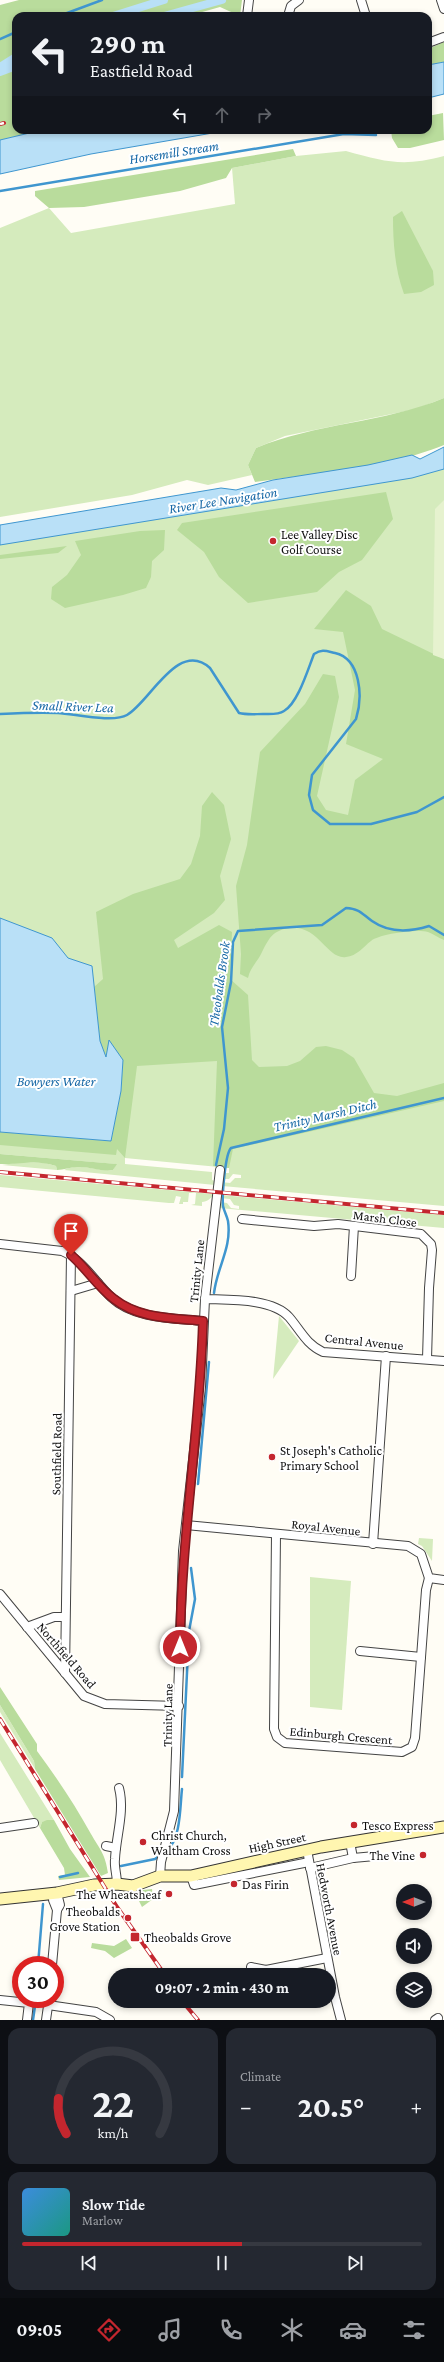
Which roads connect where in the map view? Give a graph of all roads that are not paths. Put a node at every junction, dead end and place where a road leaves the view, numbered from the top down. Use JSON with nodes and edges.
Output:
{"nodes":[{"id":1,"x":249,"y":0,"type":"edge"},
{"id":2,"x":299,"y":0,"type":"edge"},
{"id":3,"x":361,"y":0,"type":"edge"},
{"id":4,"x":441,"y":0,"type":"edge"},
{"id":5,"x":444,"y":9,"type":"edge"},
{"id":6,"x":248,"y":12,"type":"edge"},
{"id":7,"x":289,"y":12,"type":"edge"},
{"id":8,"x":365,"y":12,"type":"edge"},
{"id":9,"x":444,"y":37,"type":"edge"},
{"id":10,"x":432,"y":42,"type":"edge"},
{"id":11,"x":220,"y":1170,"type":"dead end"},
{"id":12,"x":242,"y":1219,"type":"dead end"},
{"id":13,"x":354,"y":1226,"type":"junction"},
{"id":14,"x":0,"y":1244,"type":"edge"},
{"id":15,"x":71,"y":1255,"type":"junction"},
{"id":16,"x":352,"y":1276,"type":"dead end"},
{"id":17,"x":98,"y":1283,"type":"junction"},
{"id":18,"x":71,"y":1291,"type":"junction"},
{"id":19,"x":205,"y":1299,"type":"junction"},
{"id":20,"x":203,"y":1321,"type":"junction"},
{"id":21,"x":386,"y":1356,"type":"junction"},
{"id":22,"x":427,"y":1359,"type":"junction"},
{"id":23,"x":444,"y":1361,"type":"edge"},
{"id":24,"x":186,"y":1525,"type":"junction"},
{"id":25,"x":276,"y":1534,"type":"junction"},
{"id":26,"x":373,"y":1544,"type":"junction"},
{"id":27,"x":429,"y":1578,"type":"junction"},
{"id":28,"x":444,"y":1580,"type":"edge"},
{"id":29,"x":0,"y":1594,"type":"edge"},
{"id":30,"x":65,"y":1617,"type":"junction"},
{"id":31,"x":27,"y":1627,"type":"junction"},
{"id":32,"x":360,"y":1651,"type":"dead end"},
{"id":33,"x":421,"y":1657,"type":"junction"},
{"id":34,"x":65,"y":1674,"type":"junction"},
{"id":35,"x":179,"y":1706,"type":"junction"},
{"id":36,"x":120,"y":1788,"type":"dead end"},
{"id":37,"x":34,"y":1823,"type":"dead end"},
{"id":38,"x":0,"y":1828,"type":"edge"},
{"id":39,"x":439,"y":1828,"type":"edge"},
{"id":40,"x":444,"y":1835,"type":"edge"},
{"id":41,"x":350,"y":1842,"type":"junction"},
{"id":42,"x":106,"y":1846,"type":"dead end"},
{"id":43,"x":116,"y":1848,"type":"junction"},
{"id":44,"x":307,"y":1850,"type":"junction"},
{"id":45,"x":375,"y":1856,"type":"dead end"},
{"id":46,"x":353,"y":1858,"type":"junction"},
{"id":47,"x":310,"y":1865,"type":"junction"},
{"id":48,"x":160,"y":1876,"type":"junction"},
{"id":49,"x":191,"y":1876,"type":"junction"},
{"id":50,"x":118,"y":1884,"type":"junction"},
{"id":51,"x":57,"y":1893,"type":"junction"},
{"id":52,"x":0,"y":1899,"type":"edge"},
{"id":53,"x":53,"y":1956,"type":"edge"},
{"id":54,"x":327,"y":1958,"type":"junction"},
{"id":55,"x":251,"y":1967,"type":"dead end"},
{"id":56,"x":0,"y":2000,"type":"edge"},
{"id":57,"x":64,"y":2005,"type":"edge"},
{"id":58,"x":48,"y":2008,"type":"edge"},
{"id":59,"x":27,"y":2020,"type":"edge"},
{"id":60,"x":46,"y":2020,"type":"edge"},
{"id":61,"x":110,"y":2020,"type":"edge"},
{"id":62,"x":342,"y":2020,"type":"edge"}],
"edges":[{"from":1,"to":6,"type":"street"},
{"from":2,"to":7,"type":"street"},
{"from":3,"to":8,"type":"street"},
{"from":4,"to":5,"type":"street"},
{"from":9,"to":10,"type":"street"},
{"from":11,"to":19,"type":"street","name":"Trinity Lane"},
{"from":12,"to":13,"type":"street","name":"Marsh Close"},
{"from":13,"to":16,"type":"street"},
{"from":13,"to":22,"type":"street","name":"Marsh Close"},
{"from":14,"to":15,"type":"street"},
{"from":15,"to":17,"type":"street"},
{"from":15,"to":18,"type":"street","name":"Southfield Road"},
{"from":17,"to":18,"type":"street"},
{"from":17,"to":20,"type":"street"},
{"from":18,"to":30,"type":"street","name":"Southfield Road"},
{"from":19,"to":20,"type":"street","name":"Trinity Lane"},
{"from":19,"to":21,"type":"street","name":"Central Avenue"},
{"from":20,"to":24,"type":"street","name":"Trinity Lane"},
{"from":21,"to":22,"type":"street","name":"Central Avenue"},
{"from":21,"to":26,"type":"street"},
{"from":22,"to":23,"type":"street","name":"Central Avenue"},
{"from":24,"to":25,"type":"street","name":"Royal Avenue"},
{"from":24,"to":35,"type":"street","name":"Trinity Lane"},
{"from":25,"to":26,"type":"street","name":"Royal Avenue"},
{"from":25,"to":33,"type":"street","name":"Edinburgh Crescent"},
{"from":26,"to":27,"type":"street","name":"Royal Avenue"},
{"from":27,"to":28,"type":"street"},
{"from":27,"to":33,"type":"street","name":"Edinburgh Crescent"},
{"from":29,"to":31,"type":"street","name":"Northfield Road"},
{"from":30,"to":31,"type":"street"},
{"from":30,"to":34,"type":"street","name":"Southfield Road"},
{"from":31,"to":34,"type":"street","name":"Northfield Road"},
{"from":32,"to":33,"type":"street"},
{"from":34,"to":35,"type":"street","name":"Northfield Road"},
{"from":35,"to":48,"type":"street","name":"Trinity Lane"},
{"from":36,"to":43,"type":"street"},
{"from":37,"to":38,"type":"street"},
{"from":39,"to":40,"type":"main road","name":"High Street"},
{"from":39,"to":41,"type":"main road","name":"High Street"},
{"from":41,"to":44,"type":"main road","name":"High Street"},
{"from":41,"to":46,"type":"street"},
{"from":42,"to":43,"type":"street"},
{"from":43,"to":50,"type":"street"},
{"from":44,"to":47,"type":"street","name":"Hedworth Avenue"},
{"from":44,"to":49,"type":"main road","name":"High Street"},
{"from":45,"to":46,"type":"street"},
{"from":46,"to":47,"type":"street"},
{"from":47,"to":49,"type":"street"},
{"from":47,"to":54,"type":"street","name":"Hedworth Avenue"},
{"from":48,"to":49,"type":"main road","name":"High Street"},
{"from":48,"to":50,"type":"main road","name":"High Street"},
{"from":50,"to":51,"type":"main road","name":"High Street"},
{"from":51,"to":52,"type":"main road","name":"High Street"},
{"from":51,"to":53,"type":"street"},
{"from":54,"to":55,"type":"street"},
{"from":54,"to":62,"type":"street","name":"Hedworth Avenue"},
{"from":56,"to":59,"type":"street"},
{"from":57,"to":61,"type":"street"},
{"from":58,"to":60,"type":"street"}]}
